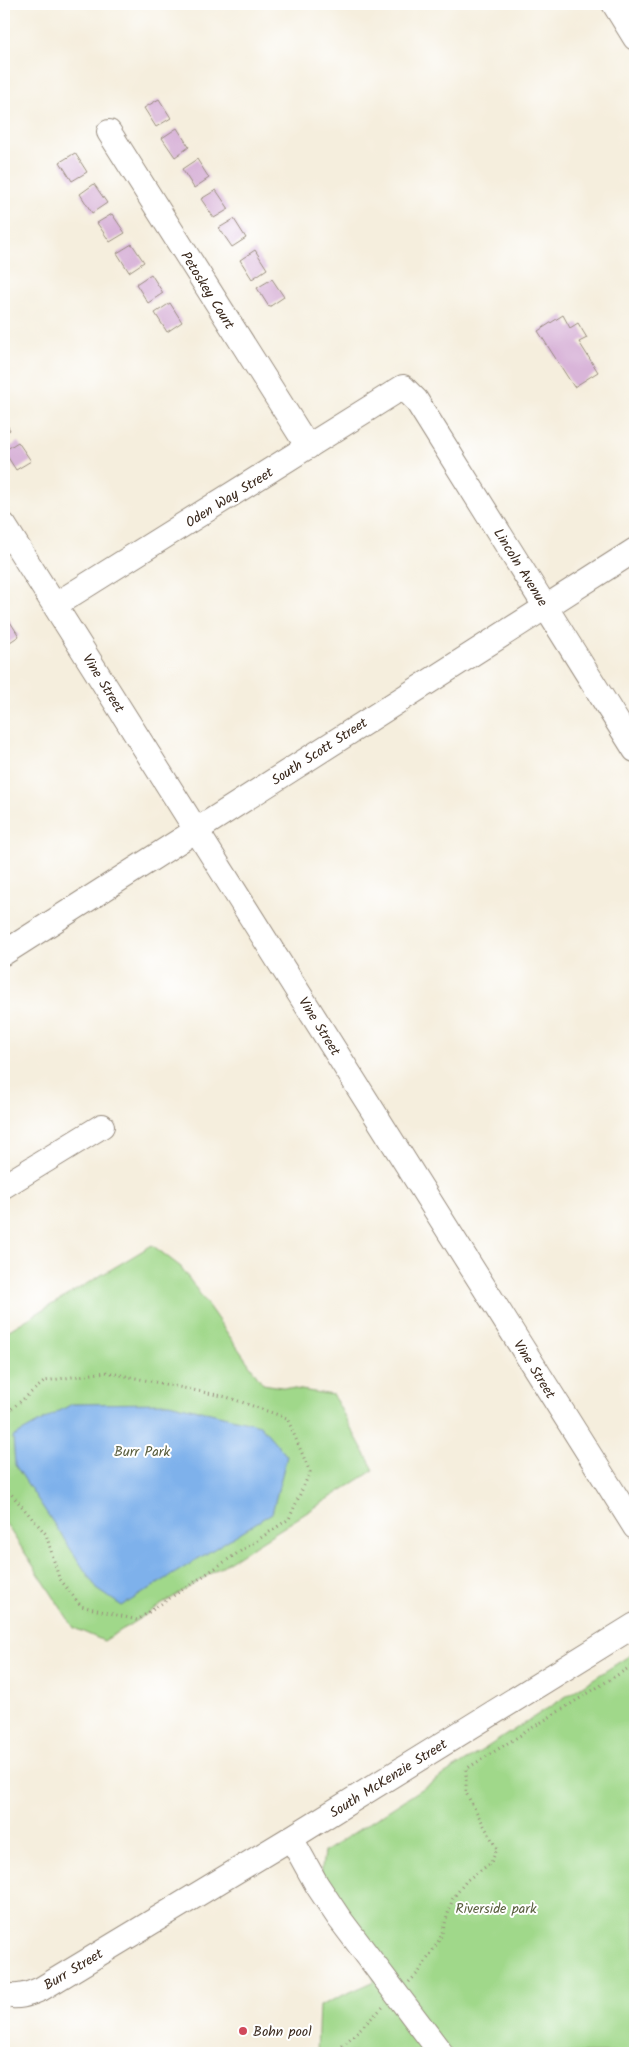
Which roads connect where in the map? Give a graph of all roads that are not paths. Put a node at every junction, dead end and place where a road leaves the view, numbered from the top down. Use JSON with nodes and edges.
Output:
{"nodes":[{"id":1,"x":614,"y":4,"type":"edge"},
{"id":2,"x":635,"y":38,"type":"edge"},
{"id":3,"x":109,"y":132,"type":"dead end"},
{"id":4,"x":403,"y":387,"type":"joint"},
{"id":5,"x":308,"y":447,"type":"junction"},
{"id":6,"x":4,"y":525,"type":"edge"},
{"id":7,"x":635,"y":550,"type":"edge"},
{"id":8,"x":55,"y":605,"type":"junction"},
{"id":9,"x":545,"y":606,"type":"junction"},
{"id":10,"x":635,"y":750,"type":"edge"},
{"id":11,"x":196,"y":830,"type":"junction"},
{"id":12,"x":4,"y":953,"type":"edge"},
{"id":13,"x":102,"y":1126,"type":"dead end"},
{"id":14,"x":4,"y":1186,"type":"edge"},
{"id":15,"x":635,"y":1527,"type":"edge"},
{"id":16,"x":635,"y":1625,"type":"edge"},
{"id":17,"x":291,"y":1838,"type":"junction"},
{"id":18,"x":139,"y":1930,"type":"joint"},
{"id":19,"x":4,"y":1995,"type":"edge"},
{"id":20,"x":441,"y":2053,"type":"edge"}],
"edges":[{"from":1,"to":2,"type":"street"},
{"from":3,"to":5,"type":"street","name":"Petoskey Court"},
{"from":4,"to":5,"type":"street","name":"Oden Way Street"},
{"from":4,"to":9,"type":"street","name":"Lincoln Avenue"},
{"from":5,"to":8,"type":"street","name":"Oden Way Street"},
{"from":6,"to":8,"type":"street","name":"Vine Street"},
{"from":7,"to":9,"type":"street","name":"South Scott Street"},
{"from":8,"to":11,"type":"street","name":"Vine Street"},
{"from":9,"to":10,"type":"street","name":"Lincoln Avenue"},
{"from":9,"to":11,"type":"street","name":"South Scott Street"},
{"from":11,"to":12,"type":"street","name":"South Scott Street"},
{"from":11,"to":15,"type":"street","name":"Vine Street"},
{"from":13,"to":14,"type":"street"},
{"from":16,"to":17,"type":"street","name":"South McKenzie Street"},
{"from":17,"to":18,"type":"street","name":"South McKenzie Street"},
{"from":17,"to":20,"type":"street"},
{"from":18,"to":19,"type":"street","name":"Burr Street"}]}
